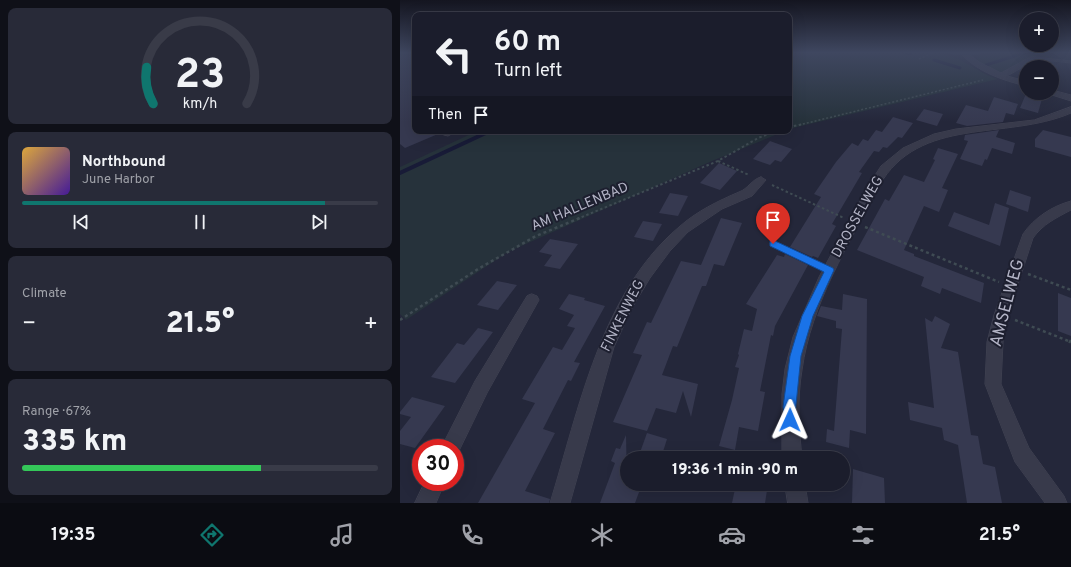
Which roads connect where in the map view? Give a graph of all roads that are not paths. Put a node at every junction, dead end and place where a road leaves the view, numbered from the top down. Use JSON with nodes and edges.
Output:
{"nodes":[{"id":1,"x":1000,"y":76,"type":"edge"},
{"id":2,"x":1019,"y":82,"type":"edge"},
{"id":3,"x":1059,"y":94,"type":"edge"},
{"id":4,"x":1071,"y":98,"type":"edge"},
{"id":5,"x":1071,"y":110,"type":"edge"},
{"id":6,"x":761,"y":180,"type":"road end"},
{"id":7,"x":1071,"y":205,"type":"edge"},
{"id":8,"x":773,"y":244,"type":"dead end"},
{"id":9,"x":830,"y":270,"type":"junction"},
{"id":10,"x":532,"y":300,"type":"dead end"},
{"id":11,"x":455,"y":439,"type":"edge"},
{"id":12,"x":792,"y":451,"type":"edge"},
{"id":13,"x":431,"y":491,"type":"edge"},
{"id":14,"x":796,"y":491,"type":"edge"},
{"id":15,"x":425,"y":503,"type":"edge"},
{"id":16,"x":560,"y":503,"type":"edge"},
{"id":17,"x":798,"y":503,"type":"edge"},
{"id":18,"x":1057,"y":503,"type":"edge"}],
"edges":[{"from":1,"to":2,"type":"street"},
{"from":3,"to":4,"type":"street"},
{"from":5,"to":9,"type":"street","name":"DROSSELWEG"},
{"from":6,"to":16,"type":"street","name":"FINKENWEG"},
{"from":7,"to":18,"type":"street","name":"AMSELWEG"},
{"from":8,"to":9,"type":"lane"},
{"from":9,"to":12,"type":"street","name":"DROSSELWEG"},
{"from":10,"to":11,"type":"street"},
{"from":13,"to":15,"type":"street"},
{"from":14,"to":17,"type":"street"}]}
